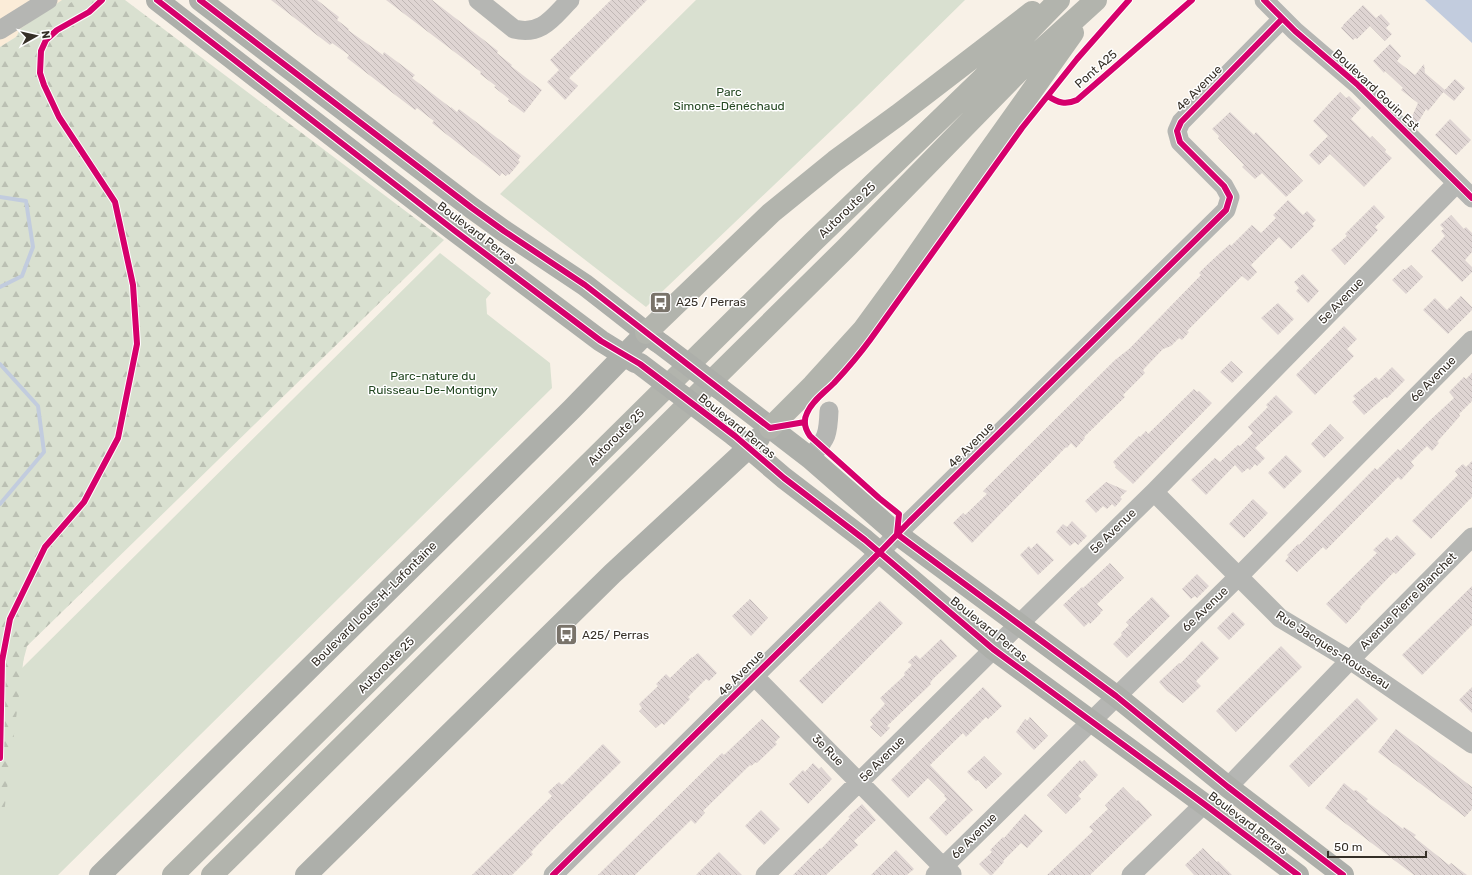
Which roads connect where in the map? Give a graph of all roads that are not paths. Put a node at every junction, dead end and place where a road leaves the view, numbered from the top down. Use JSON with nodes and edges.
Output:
{"nodes":[{"id":1,"x":48,"y":0,"type":"edge"},
{"id":2,"x":157,"y":0,"type":"edge"},
{"id":3,"x":200,"y":0,"type":"edge"},
{"id":4,"x":478,"y":0,"type":"edge"},
{"id":5,"x":570,"y":0,"type":"edge"},
{"id":6,"x":1047,"y":0,"type":"edge"},
{"id":7,"x":1059,"y":0,"type":"edge"},
{"id":8,"x":1096,"y":0,"type":"edge"},
{"id":9,"x":1264,"y":0,"type":"edge"},
{"id":10,"x":1282,"y":19,"type":"junction"},
{"id":11,"x":0,"y":30,"type":"edge"},
{"id":12,"x":1457,"y":183,"type":"junction"},
{"id":13,"x":1472,"y":198,"type":"edge"},
{"id":14,"x":654,"y":339,"type":"junction"},
{"id":15,"x":1472,"y":340,"type":"edge"},
{"id":16,"x":631,"y":360,"type":"junction"},
{"id":17,"x":829,"y":411,"type":"dead end"},
{"id":18,"x":764,"y":423,"type":"junction"},
{"id":19,"x":741,"y":442,"type":"junction"},
{"id":20,"x":810,"y":458,"type":"junction"},
{"id":21,"x":1154,"y":492,"type":"junction"},
{"id":22,"x":897,"y":534,"type":"junction"},
{"id":23,"x":1472,"y":537,"type":"edge"},
{"id":24,"x":879,"y":553,"type":"junction"},
{"id":25,"x":1239,"y":576,"type":"junction"},
{"id":26,"x":1018,"y":624,"type":"junction"},
{"id":27,"x":993,"y":649,"type":"junction"},
{"id":28,"x":1350,"y":660,"type":"junction"},
{"id":29,"x":754,"y":676,"type":"junction"},
{"id":30,"x":1116,"y":696,"type":"junction"},
{"id":31,"x":1091,"y":721,"type":"junction"},
{"id":32,"x":1472,"y":744,"type":"edge"},
{"id":33,"x":859,"y":782,"type":"junction"},
{"id":34,"x":1228,"y":787,"type":"junction"},
{"id":35,"x":1204,"y":804,"type":"junction"},
{"id":36,"x":944,"y":872,"type":"edge"},
{"id":37,"x":100,"y":875,"type":"edge"},
{"id":38,"x":173,"y":875,"type":"edge"},
{"id":39,"x":212,"y":875,"type":"edge"},
{"id":40,"x":306,"y":875,"type":"edge"},
{"id":41,"x":552,"y":875,"type":"edge"},
{"id":42,"x":765,"y":875,"type":"edge"},
{"id":43,"x":1131,"y":875,"type":"edge"},
{"id":44,"x":1298,"y":875,"type":"edge"},
{"id":45,"x":1343,"y":875,"type":"edge"}],
"edges":[{"from":1,"to":11,"type":"street"},
{"from":2,"to":16,"type":"main road","name":"Boulevard Perras"},
{"from":3,"to":14,"type":"main road","name":"Boulevard Perras"},
{"from":4,"to":5,"type":"street"},
{"from":6,"to":14,"type":"highway"},
{"from":7,"to":38,"type":"highway","name":"Autoroute 25"},
{"from":8,"to":18,"type":"highway"},
{"from":8,"to":39,"type":"highway","name":"Autoroute 25"},
{"from":9,"to":10,"type":"street","name":"Boulevard Gouin Est"},
{"from":10,"to":12,"type":"street","name":"Boulevard Gouin Est"},
{"from":10,"to":22,"type":"street","name":"4e Avenue"},
{"from":12,"to":13,"type":"street","name":"Boulevard Gouin Est"},
{"from":12,"to":21,"type":"street","name":"5e Avenue"},
{"from":14,"to":16,"type":"main road","name":"Boulevard Louis-H.-Lafontaine"},
{"from":14,"to":18,"type":"main road","name":"Boulevard Perras","bridge":true},
{"from":15,"to":25,"type":"street","name":"6e Avenue"},
{"from":16,"to":19,"type":"main road","name":"Boulevard Perras","bridge":true},
{"from":16,"to":37,"type":"main road","name":"Boulevard Louis-H.-Lafontaine"},
{"from":17,"to":20,"type":"street"},
{"from":18,"to":19,"type":"main road"},
{"from":18,"to":20,"type":"main road","name":"Boulevard Perras"},
{"from":19,"to":24,"type":"main road","name":"Boulevard Perras"},
{"from":19,"to":40,"type":"main road"},
{"from":20,"to":22,"type":"main road","name":"Boulevard Perras"},
{"from":21,"to":25,"type":"street","name":"Rue Jacques-Rousseau"},
{"from":21,"to":26,"type":"street","name":"5e Avenue"},
{"from":22,"to":24,"type":"street","name":"4e Avenue"},
{"from":22,"to":26,"type":"main road","name":"Boulevard Perras"},
{"from":23,"to":28,"type":"street","name":"Avenue Pierre Blanchet"},
{"from":24,"to":27,"type":"main road","name":"Boulevard Perras"},
{"from":24,"to":29,"type":"street","name":"4e Avenue"},
{"from":25,"to":28,"type":"street","name":"Rue Jacques-Rousseau"},
{"from":25,"to":30,"type":"street","name":"6e Avenue"},
{"from":26,"to":27,"type":"street","name":"5e Avenue"},
{"from":26,"to":30,"type":"main road","name":"Boulevard Perras"},
{"from":27,"to":31,"type":"main road","name":"Boulevard Perras"},
{"from":27,"to":33,"type":"street","name":"5e Avenue"},
{"from":28,"to":32,"type":"street","name":"Rue Jacques-Rousseau"},
{"from":28,"to":34,"type":"street","name":"Avenue Pierre Blanchet"},
{"from":29,"to":33,"type":"street","name":"3e Rue"},
{"from":29,"to":41,"type":"street","name":"4e Avenue"},
{"from":30,"to":31,"type":"street","name":"6e Avenue"},
{"from":30,"to":34,"type":"main road","name":"Boulevard Perras"},
{"from":31,"to":35,"type":"main road","name":"Boulevard Perras"},
{"from":31,"to":36,"type":"street","name":"6e Avenue"},
{"from":33,"to":36,"type":"street","name":"3e Rue"},
{"from":33,"to":42,"type":"street","name":"5e Avenue"},
{"from":34,"to":45,"type":"main road","name":"Boulevard Perras"},
{"from":35,"to":43,"type":"street"},
{"from":35,"to":44,"type":"main road","name":"Boulevard Perras"}]}
